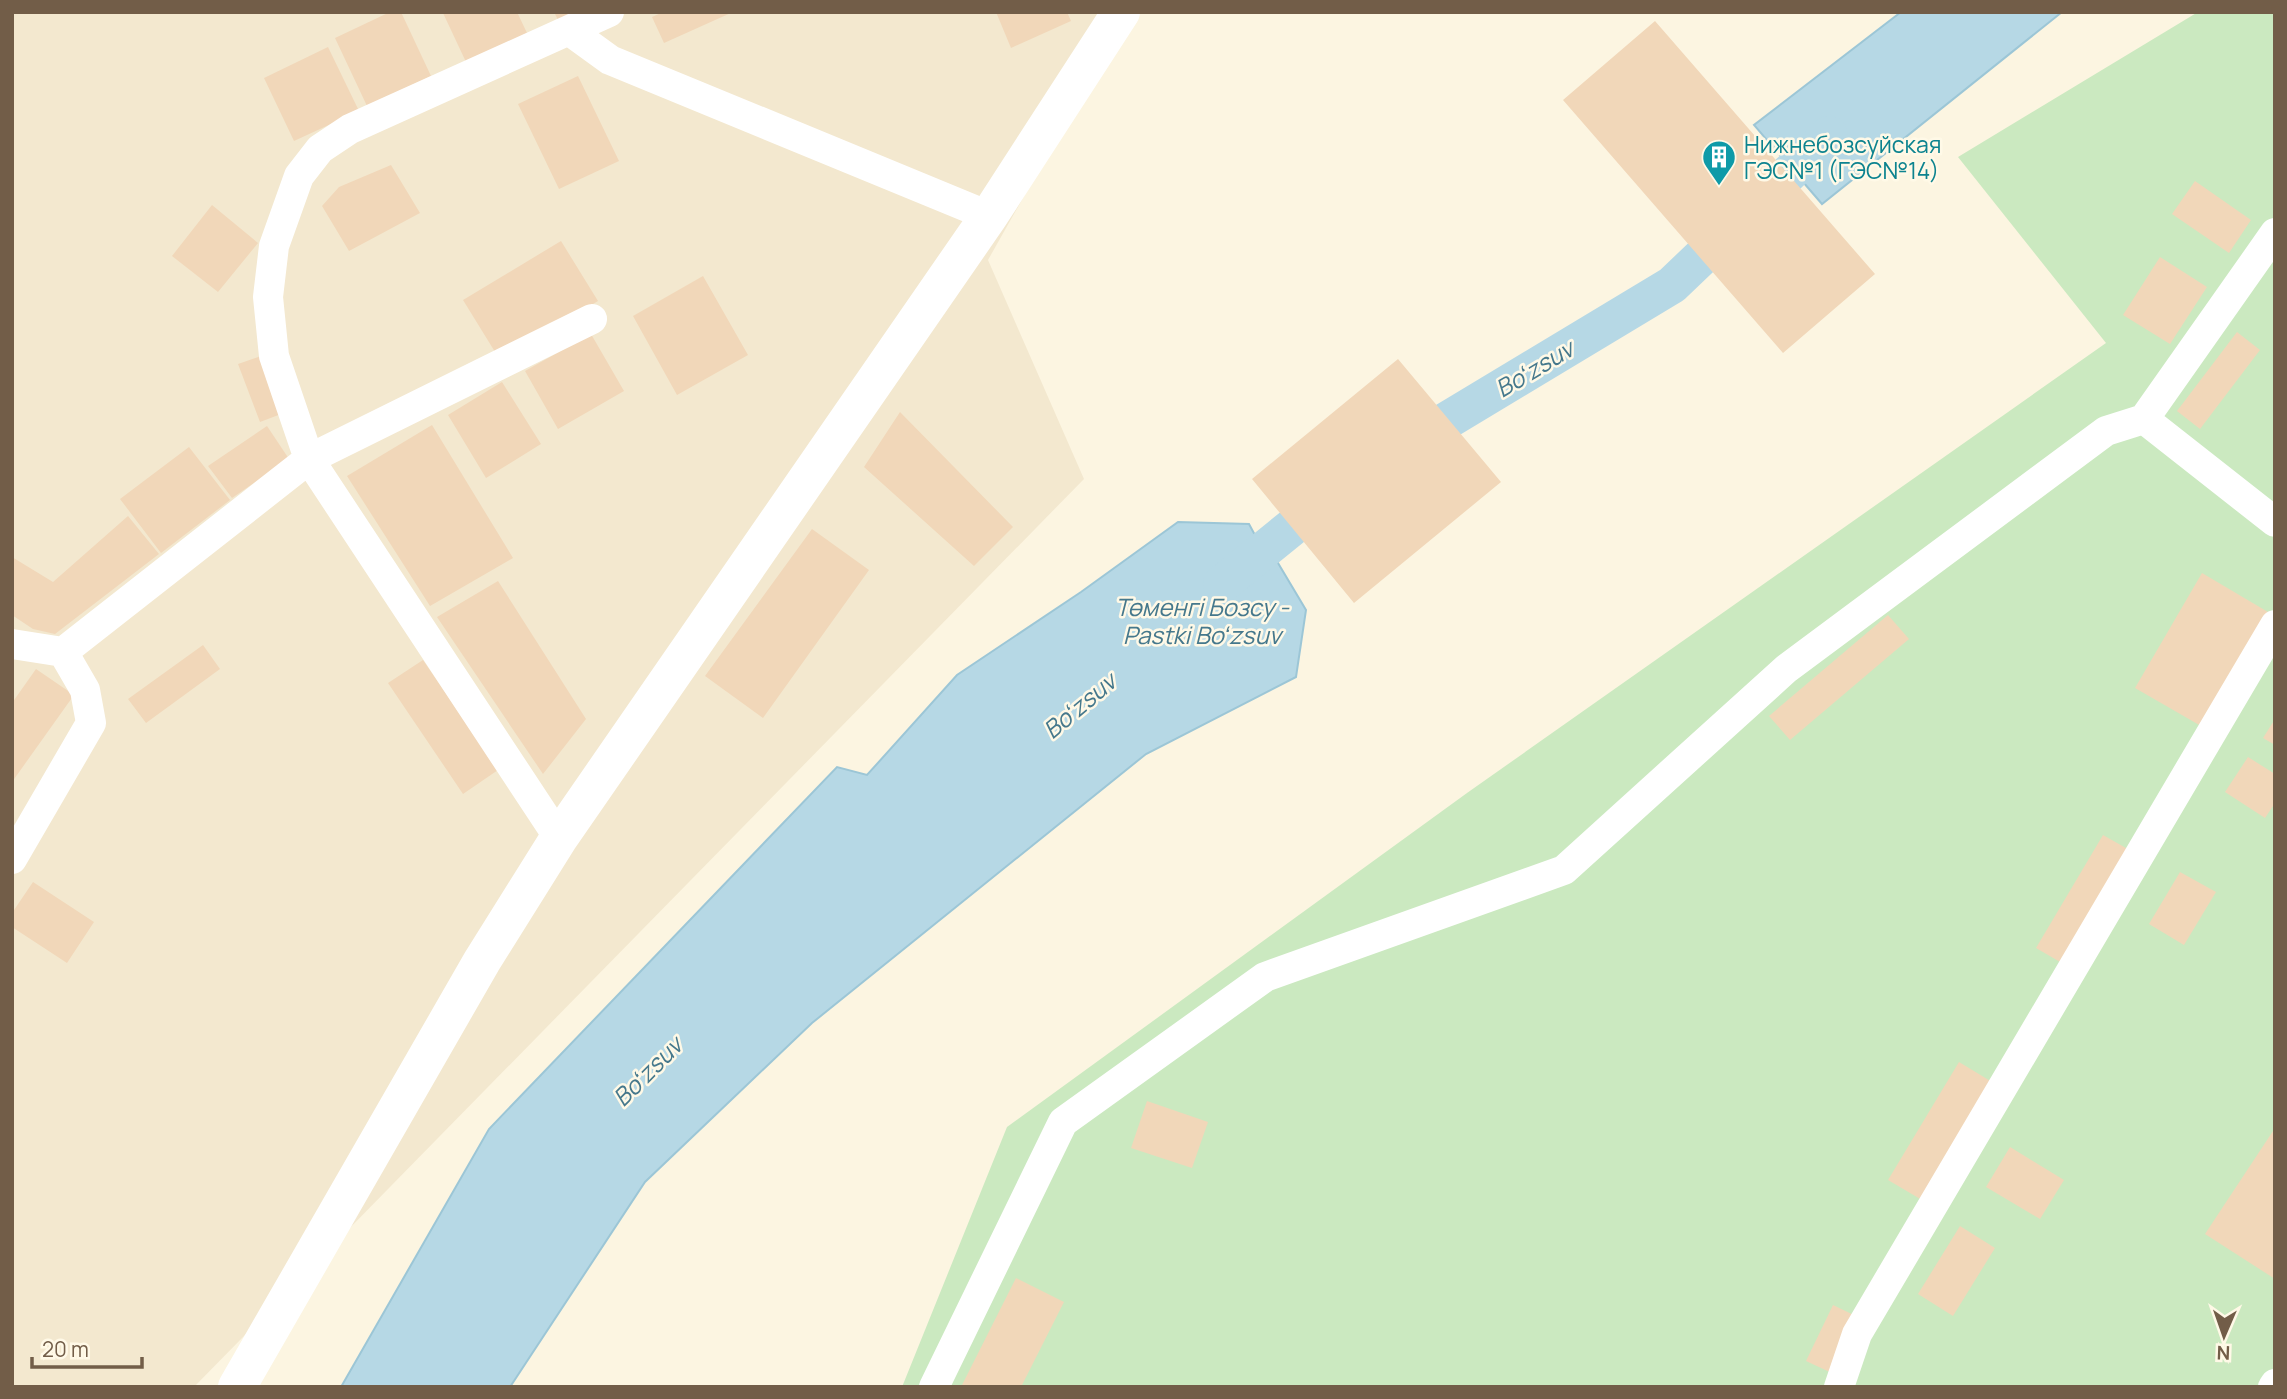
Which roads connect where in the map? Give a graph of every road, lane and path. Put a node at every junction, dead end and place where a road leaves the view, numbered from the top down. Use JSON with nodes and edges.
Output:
{"nodes":[{"id":1,"x":609,"y":12,"type":"edge"},
{"id":2,"x":1121,"y":12,"type":"edge"},
{"id":3,"x":570,"y":31,"type":"junction"},
{"id":4,"x":989,"y":216,"type":"junction"},
{"id":5,"x":2275,"y":233,"type":"edge"},
{"id":6,"x":592,"y":319,"type":"dead end"},
{"id":7,"x":2144,"y":419,"type":"junction"},
{"id":8,"x":309,"y":459,"type":"junction"},
{"id":9,"x":2275,"y":522,"type":"edge"},
{"id":10,"x":2275,"y":625,"type":"edge"},
{"id":11,"x":12,"y":644,"type":"edge"},
{"id":12,"x":63,"y":652,"type":"junction"},
{"id":13,"x":559,"y":838,"type":"junction"},
{"id":14,"x":12,"y":859,"type":"edge"},
{"id":15,"x":237,"y":1387,"type":"edge"},
{"id":16,"x":934,"y":1387,"type":"edge"},
{"id":17,"x":1839,"y":1387,"type":"edge"}],
"edges":[{"from":1,"to":3,"type":"street"},
{"from":2,"to":4,"type":"main road"},
{"from":3,"to":4,"type":"street"},
{"from":3,"to":8,"type":"street"},
{"from":4,"to":13,"type":"main road"},
{"from":5,"to":7,"type":"street"},
{"from":6,"to":8,"type":"street"},
{"from":7,"to":9,"type":"street"},
{"from":7,"to":16,"type":"street"},
{"from":8,"to":12,"type":"street"},
{"from":8,"to":13,"type":"street"},
{"from":10,"to":17,"type":"street"},
{"from":11,"to":12,"type":"street"},
{"from":12,"to":14,"type":"street"},
{"from":13,"to":15,"type":"main road"}]}
